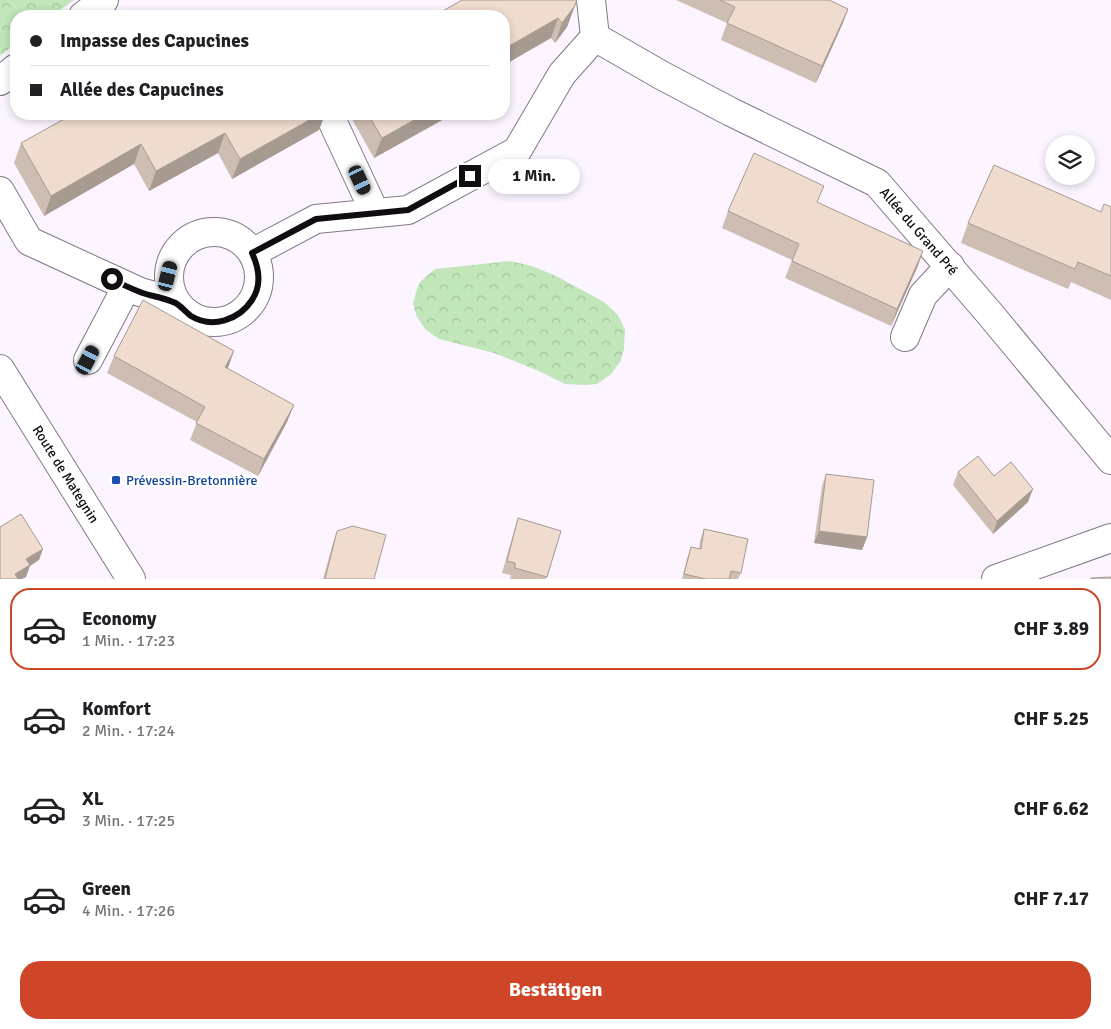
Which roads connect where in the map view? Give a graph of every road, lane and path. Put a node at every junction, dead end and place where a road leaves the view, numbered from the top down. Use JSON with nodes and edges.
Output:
{"nodes":[{"id":1,"x":104,"y":0,"type":"edge"},
{"id":2,"x":591,"y":0,"type":"edge"},
{"id":3,"x":91,"y":10,"type":"edge"},
{"id":4,"x":595,"y":37,"type":"junction"},
{"id":5,"x":332,"y":120,"type":"edge"},
{"id":6,"x":0,"y":191,"type":"edge"},
{"id":7,"x":375,"y":213,"type":"junction"},
{"id":8,"x":252,"y":253,"type":"junction"},
{"id":9,"x":950,"y":266,"type":"junction"},
{"id":10,"x":126,"y":286,"type":"junction"},
{"id":11,"x":175,"y":302,"type":"junction"},
{"id":12,"x":905,"y":337,"type":"dead end"},
{"id":13,"x":88,"y":360,"type":"dead end"},
{"id":14,"x":0,"y":369,"type":"edge"},
{"id":15,"x":1111,"y":460,"type":"edge"},
{"id":16,"x":1111,"y":538,"type":"edge"},
{"id":17,"x":131,"y":579,"type":"edge"},
{"id":18,"x":996,"y":579,"type":"edge"}],
"edges":[{"from":1,"to":3,"type":"street"},
{"from":2,"to":4,"type":"street"},
{"from":4,"to":7,"type":"street"},
{"from":4,"to":9,"type":"street","name":"Allée du Grand Pré"},
{"from":5,"to":7,"type":"street"},
{"from":6,"to":10,"type":"street"},
{"from":7,"to":8,"type":"street"},
{"from":8,"to":11,"type":"street"},
{"from":8,"to":11,"type":"street"},
{"from":9,"to":12,"type":"street"},
{"from":9,"to":15,"type":"street","name":"Allée du Grand Pré"},
{"from":10,"to":11,"type":"street"},
{"from":10,"to":13,"type":"street"},
{"from":14,"to":17,"type":"street","name":"Route de Mategnin"},
{"from":16,"to":18,"type":"street"}]}
